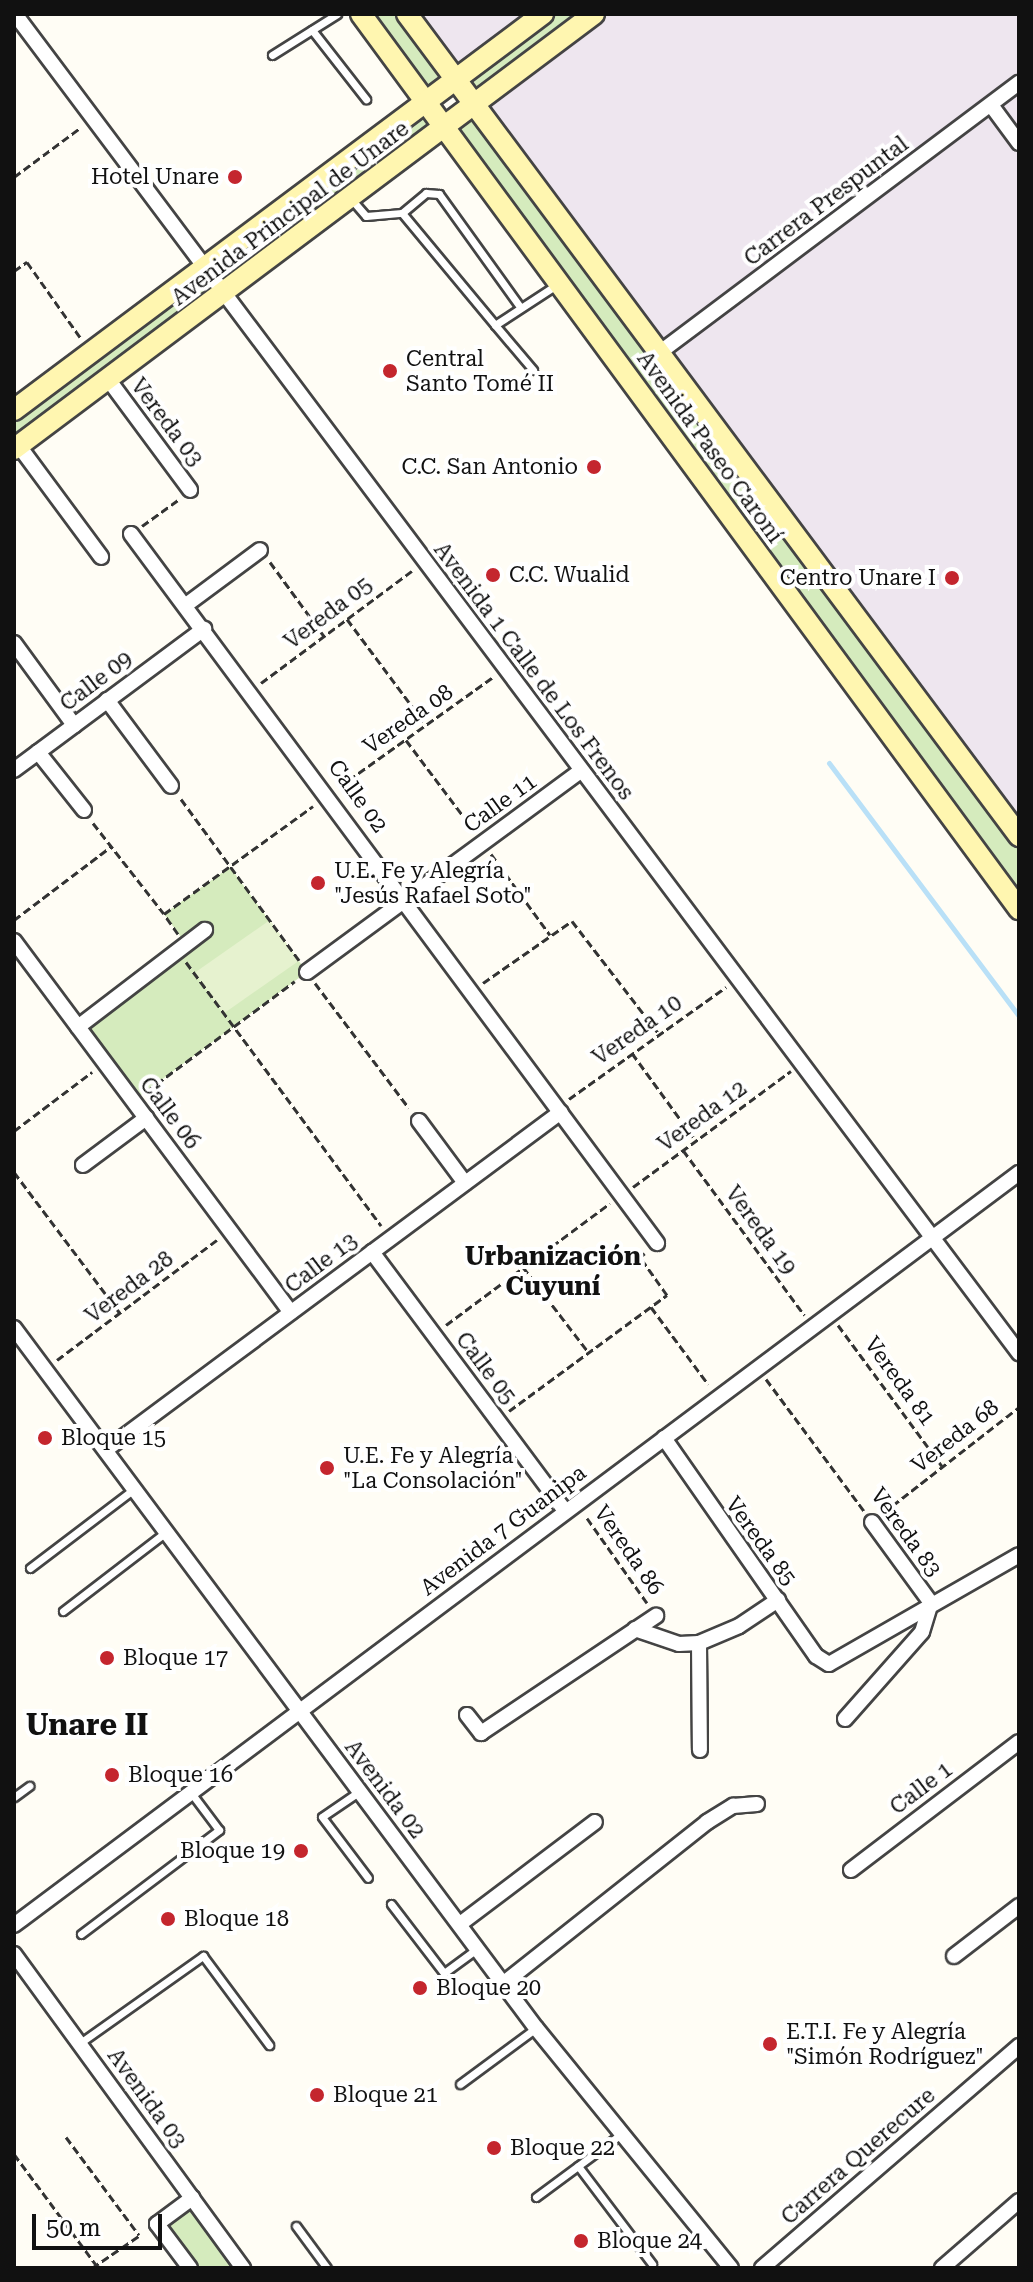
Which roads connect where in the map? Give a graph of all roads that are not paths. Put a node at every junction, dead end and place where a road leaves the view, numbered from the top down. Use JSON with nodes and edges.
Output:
{"nodes":[{"id":1,"x":15,"y":14,"type":"edge"},
{"id":2,"x":337,"y":14,"type":"edge"},
{"id":3,"x":361,"y":14,"type":"edge"},
{"id":4,"x":407,"y":14,"type":"edge"},
{"id":5,"x":543,"y":14,"type":"edge"},
{"id":6,"x":594,"y":14,"type":"edge"},
{"id":7,"x":312,"y":30,"type":"junction"},
{"id":8,"x":272,"y":55,"type":"dead end"},
{"id":9,"x":455,"y":79,"type":"junction"},
{"id":10,"x":1019,"y":83,"type":"edge"},
{"id":11,"x":366,"y":99,"type":"dead end"},
{"id":12,"x":426,"y":102,"type":"junction"},
{"id":13,"x":473,"y":104,"type":"junction"},
{"id":14,"x":991,"y":105,"type":"junction"},
{"id":15,"x":444,"y":127,"type":"junction"},
{"id":16,"x":1019,"y":143,"type":"edge"},
{"id":17,"x":350,"y":198,"type":"junction"},
{"id":18,"x":402,"y":213,"type":"junction"},
{"id":19,"x":205,"y":268,"type":"junction"},
{"id":20,"x":560,"y":283,"type":"junction"},
{"id":21,"x":223,"y":293,"type":"junction"},
{"id":22,"x":521,"y":308,"type":"junction"},
{"id":23,"x":495,"y":325,"type":"junction"},
{"id":24,"x":659,"y":353,"type":"junction"},
{"id":25,"x":533,"y":370,"type":"dead end"},
{"id":26,"x":108,"y":379,"type":"junction"},
{"id":27,"x":14,"y":410,"type":"edge"},
{"id":28,"x":16,"y":448,"type":"edge"},
{"id":29,"x":190,"y":490,"type":"road end"},
{"id":30,"x":131,"y":534,"type":"road end"},
{"id":31,"x":260,"y":550,"type":"road end"},
{"id":32,"x":101,"y":557,"type":"dead end"},
{"id":33,"x":186,"y":605,"type":"junction"},
{"id":34,"x":204,"y":629,"type":"junction"},
{"id":35,"x":14,"y":643,"type":"edge"},
{"id":36,"x":107,"y":700,"type":"junction"},
{"id":37,"x":74,"y":725,"type":"junction"},
{"id":38,"x":38,"y":752,"type":"junction"},
{"id":39,"x":14,"y":770,"type":"edge"},
{"id":40,"x":581,"y":771,"type":"junction"},
{"id":41,"x":171,"y":786,"type":"road end"},
{"id":42,"x":84,"y":810,"type":"road end"},
{"id":43,"x":1019,"y":836,"type":"edge"},
{"id":44,"x":406,"y":899,"type":"junction"},
{"id":45,"x":1019,"y":909,"type":"edge"},
{"id":46,"x":205,"y":930,"type":"dead end"},
{"id":47,"x":14,"y":941,"type":"edge"},
{"id":48,"x":307,"y":972,"type":"road end"},
{"id":49,"x":78,"y":1027,"type":"junction"},
{"id":50,"x":561,"y":1112,"type":"junction"},
{"id":51,"x":146,"y":1118,"type":"junction"},
{"id":52,"x":419,"y":1121,"type":"road end"},
{"id":53,"x":83,"y":1165,"type":"dead end"},
{"id":54,"x":1019,"y":1173,"type":"edge"},
{"id":55,"x":465,"y":1183,"type":"junction"},
{"id":56,"x":933,"y":1237,"type":"junction"},
{"id":57,"x":657,"y":1243,"type":"road end"},
{"id":58,"x":372,"y":1252,"type":"junction"},
{"id":59,"x":291,"y":1312,"type":"junction"},
{"id":60,"x":14,"y":1328,"type":"edge"},
{"id":61,"x":1019,"y":1353,"type":"edge"},
{"id":62,"x":664,"y":1438,"type":"junction"},
{"id":63,"x":107,"y":1449,"type":"junction"},
{"id":64,"x":136,"y":1488,"type":"junction"},
{"id":65,"x":570,"y":1506,"type":"junction"},
{"id":66,"x":872,"y":1522,"type":"road end"},
{"id":67,"x":168,"y":1531,"type":"junction"},
{"id":68,"x":1019,"y":1555,"type":"edge"},
{"id":69,"x":30,"y":1568,"type":"dead end"},
{"id":70,"x":778,"y":1600,"type":"junction"},
{"id":71,"x":931,"y":1603,"type":"junction"},
{"id":72,"x":63,"y":1611,"type":"dead end"},
{"id":73,"x":656,"y":1616,"type":"road end"},
{"id":74,"x":635,"y":1629,"type":"junction"},
{"id":75,"x":699,"y":1643,"type":"junction"},
{"id":76,"x":300,"y":1710,"type":"junction"},
{"id":77,"x":467,"y":1715,"type":"dead end"},
{"id":78,"x":845,"y":1719,"type":"dead end"},
{"id":79,"x":1019,"y":1742,"type":"edge"},
{"id":80,"x":700,"y":1750,"type":"dead end"},
{"id":81,"x":29,"y":1786,"type":"dead end"},
{"id":82,"x":191,"y":1793,"type":"junction"},
{"id":83,"x":357,"y":1793,"type":"junction"},
{"id":84,"x":14,"y":1797,"type":"edge"},
{"id":85,"x":757,"y":1804,"type":"dead end"},
{"id":86,"x":595,"y":1822,"type":"dead end"},
{"id":87,"x":851,"y":1870,"type":"dead end"},
{"id":88,"x":368,"y":1878,"type":"dead end"},
{"id":89,"x":391,"y":1904,"type":"dead end"},
{"id":90,"x":1019,"y":1906,"type":"edge"},
{"id":91,"x":460,"y":1924,"type":"junction"},
{"id":92,"x":14,"y":1925,"type":"edge"},
{"id":93,"x":81,"y":1934,"type":"dead end"},
{"id":94,"x":478,"y":1948,"type":"junction"},
{"id":95,"x":14,"y":1954,"type":"edge"},
{"id":96,"x":954,"y":1956,"type":"dead end"},
{"id":97,"x":504,"y":1983,"type":"junction"},
{"id":98,"x":536,"y":2028,"type":"junction"},
{"id":99,"x":80,"y":2043,"type":"junction"},
{"id":100,"x":269,"y":2045,"type":"dead end"},
{"id":101,"x":1019,"y":2046,"type":"edge"},
{"id":102,"x":460,"y":2084,"type":"dead end"},
{"id":103,"x":621,"y":2134,"type":"junction"},
{"id":104,"x":578,"y":2166,"type":"junction"},
{"id":105,"x":536,"y":2197,"type":"dead end"},
{"id":106,"x":192,"y":2198,"type":"junction"},
{"id":107,"x":1019,"y":2201,"type":"edge"},
{"id":108,"x":296,"y":2226,"type":"dead end"},
{"id":109,"x":652,"y":2264,"type":"dead end"},
{"id":110,"x":190,"y":2268,"type":"edge"},
{"id":111,"x":243,"y":2268,"type":"edge"},
{"id":112,"x":327,"y":2268,"type":"edge"},
{"id":113,"x":731,"y":2268,"type":"edge"},
{"id":114,"x":762,"y":2268,"type":"edge"},
{"id":115,"x":942,"y":2268,"type":"edge"}],
"edges":[{"from":1,"to":19,"type":"street","name":"Avenida 1 Calle de Los Frenos"},
{"from":2,"to":7,"type":"lane"},
{"from":3,"to":12,"type":"street","name":"Avenida Paseo Caroní"},
{"from":4,"to":9,"type":"street","name":"Avenida Paseo Caroní"},
{"from":5,"to":9,"type":"street","name":"Avenida Principal de Unare"},
{"from":6,"to":13,"type":"street","name":"Avenida Principal de Unare"},
{"from":7,"to":8,"type":"lane"},
{"from":7,"to":11,"type":"lane"},
{"from":9,"to":12,"type":"street","name":"Avenida Principal de Unare"},
{"from":9,"to":13,"type":"street","name":"Avenida Paseo Caroní"},
{"from":10,"to":14,"type":"street","name":"Carrera Prespuntal"},
{"from":12,"to":15,"type":"street","name":"Avenida Paseo Caroní"},
{"from":12,"to":19,"type":"street","name":"Avenida Principal de Unare"},
{"from":13,"to":15,"type":"street","name":"Avenida Principal de Unare"},
{"from":13,"to":24,"type":"street","name":"Avenida Paseo Caroní"},
{"from":14,"to":16,"type":"street"},
{"from":14,"to":24,"type":"street","name":"Carrera Prespuntal"},
{"from":15,"to":17,"type":"street","name":"Avenida Principal de Unare"},
{"from":15,"to":20,"type":"street","name":"Avenida Paseo Caroní"},
{"from":17,"to":18,"type":"lane"},
{"from":17,"to":21,"type":"street","name":"Avenida Principal de Unare"},
{"from":18,"to":22,"type":"lane"},
{"from":18,"to":23,"type":"lane"},
{"from":19,"to":21,"type":"street","name":"Avenida 1 Calle de Los Frenos"},
{"from":19,"to":27,"type":"street","name":"Avenida Principal de Unare"},
{"from":20,"to":22,"type":"lane"},
{"from":20,"to":45,"type":"street","name":"Avenida Paseo Caroní"},
{"from":21,"to":26,"type":"street","name":"Avenida Principal de Unare"},
{"from":21,"to":40,"type":"street","name":"Avenida 1 Calle de Los Frenos"},
{"from":22,"to":23,"type":"lane"},
{"from":23,"to":25,"type":"lane"},
{"from":24,"to":43,"type":"street","name":"Avenida Paseo Caroní"},
{"from":26,"to":28,"type":"street","name":"Avenida Principal de Unare"},
{"from":26,"to":29,"type":"street","name":"Vereda 03"},
{"from":28,"to":32,"type":"street"},
{"from":30,"to":33,"type":"street","name":"Calle 02"},
{"from":31,"to":33,"type":"street"},
{"from":33,"to":34,"type":"street","name":"Calle 02"},
{"from":34,"to":36,"type":"street","name":"Calle 09"},
{"from":34,"to":44,"type":"street","name":"Calle 02"},
{"from":35,"to":37,"type":"street"},
{"from":36,"to":37,"type":"street","name":"Calle 09"},
{"from":36,"to":41,"type":"street"},
{"from":37,"to":38,"type":"street","name":"Calle 09"},
{"from":38,"to":39,"type":"street","name":"Calle 09"},
{"from":38,"to":42,"type":"street"},
{"from":40,"to":44,"type":"street","name":"Calle 11"},
{"from":40,"to":56,"type":"street","name":"Avenida 1 Calle de Los Frenos"},
{"from":44,"to":48,"type":"street","name":"Calle 11"},
{"from":44,"to":50,"type":"street","name":"Calle 02"},
{"from":46,"to":49,"type":"street"},
{"from":47,"to":49,"type":"street","name":"Calle 06"},
{"from":49,"to":51,"type":"street","name":"Calle 06"},
{"from":50,"to":55,"type":"street","name":"Calle 13"},
{"from":50,"to":57,"type":"street","name":"Calle 02"},
{"from":51,"to":53,"type":"street"},
{"from":51,"to":59,"type":"street","name":"Calle 06"},
{"from":52,"to":55,"type":"street"},
{"from":54,"to":56,"type":"street","name":"Avenida 7 Guanipa"},
{"from":55,"to":58,"type":"street","name":"Calle 13"},
{"from":56,"to":61,"type":"street","name":"Avenida 1 Calle de Los Frenos"},
{"from":56,"to":62,"type":"street","name":"Avenida 7 Guanipa"},
{"from":58,"to":59,"type":"street","name":"Calle 13"},
{"from":58,"to":65,"type":"street","name":"Calle 05"},
{"from":59,"to":63,"type":"street","name":"Calle 13"},
{"from":60,"to":63,"type":"street","name":"Avenida 02"},
{"from":62,"to":65,"type":"street","name":"Avenida 7 Guanipa"},
{"from":62,"to":70,"type":"street","name":"Vereda 85"},
{"from":63,"to":64,"type":"street","name":"Avenida 02"},
{"from":64,"to":67,"type":"street","name":"Avenida 02"},
{"from":64,"to":69,"type":"lane"},
{"from":65,"to":76,"type":"street","name":"Avenida 7 Guanipa"},
{"from":66,"to":71,"type":"street","name":"Vereda 83"},
{"from":67,"to":72,"type":"lane"},
{"from":67,"to":76,"type":"street","name":"Avenida 02"},
{"from":68,"to":71,"type":"street"},
{"from":70,"to":71,"type":"street","name":"Vereda 85"},
{"from":70,"to":75,"type":"street"},
{"from":71,"to":78,"type":"street","name":"Vereda 83"},
{"from":73,"to":74,"type":"street"},
{"from":74,"to":75,"type":"street"},
{"from":74,"to":77,"type":"street"},
{"from":75,"to":80,"type":"street"},
{"from":76,"to":82,"type":"street","name":"Avenida 7 Guanipa"},
{"from":76,"to":83,"type":"street","name":"Avenida 02"},
{"from":79,"to":87,"type":"street","name":"Calle 1"},
{"from":81,"to":84,"type":"lane"},
{"from":82,"to":92,"type":"street","name":"Avenida 7 Guanipa"},
{"from":82,"to":93,"type":"lane"},
{"from":83,"to":88,"type":"lane"},
{"from":83,"to":91,"type":"street","name":"Avenida 02"},
{"from":85,"to":97,"type":"street"},
{"from":86,"to":91,"type":"street"},
{"from":89,"to":94,"type":"lane"},
{"from":90,"to":96,"type":"street"},
{"from":91,"to":94,"type":"street","name":"Avenida 02"},
{"from":94,"to":97,"type":"street","name":"Avenida 02"},
{"from":95,"to":99,"type":"street","name":"Avenida 03"},
{"from":97,"to":98,"type":"street","name":"Avenida 02"},
{"from":98,"to":102,"type":"lane"},
{"from":98,"to":103,"type":"street","name":"Avenida 02"},
{"from":99,"to":100,"type":"lane"},
{"from":99,"to":106,"type":"street","name":"Avenida 03"},
{"from":101,"to":114,"type":"street","name":"Carrera Querecure"},
{"from":103,"to":104,"type":"lane"},
{"from":103,"to":113,"type":"street","name":"Avenida 02"},
{"from":104,"to":105,"type":"lane"},
{"from":104,"to":109,"type":"lane"},
{"from":106,"to":110,"type":"street"},
{"from":106,"to":111,"type":"street","name":"Avenida 03"},
{"from":107,"to":115,"type":"street"},
{"from":108,"to":112,"type":"lane"}]}
